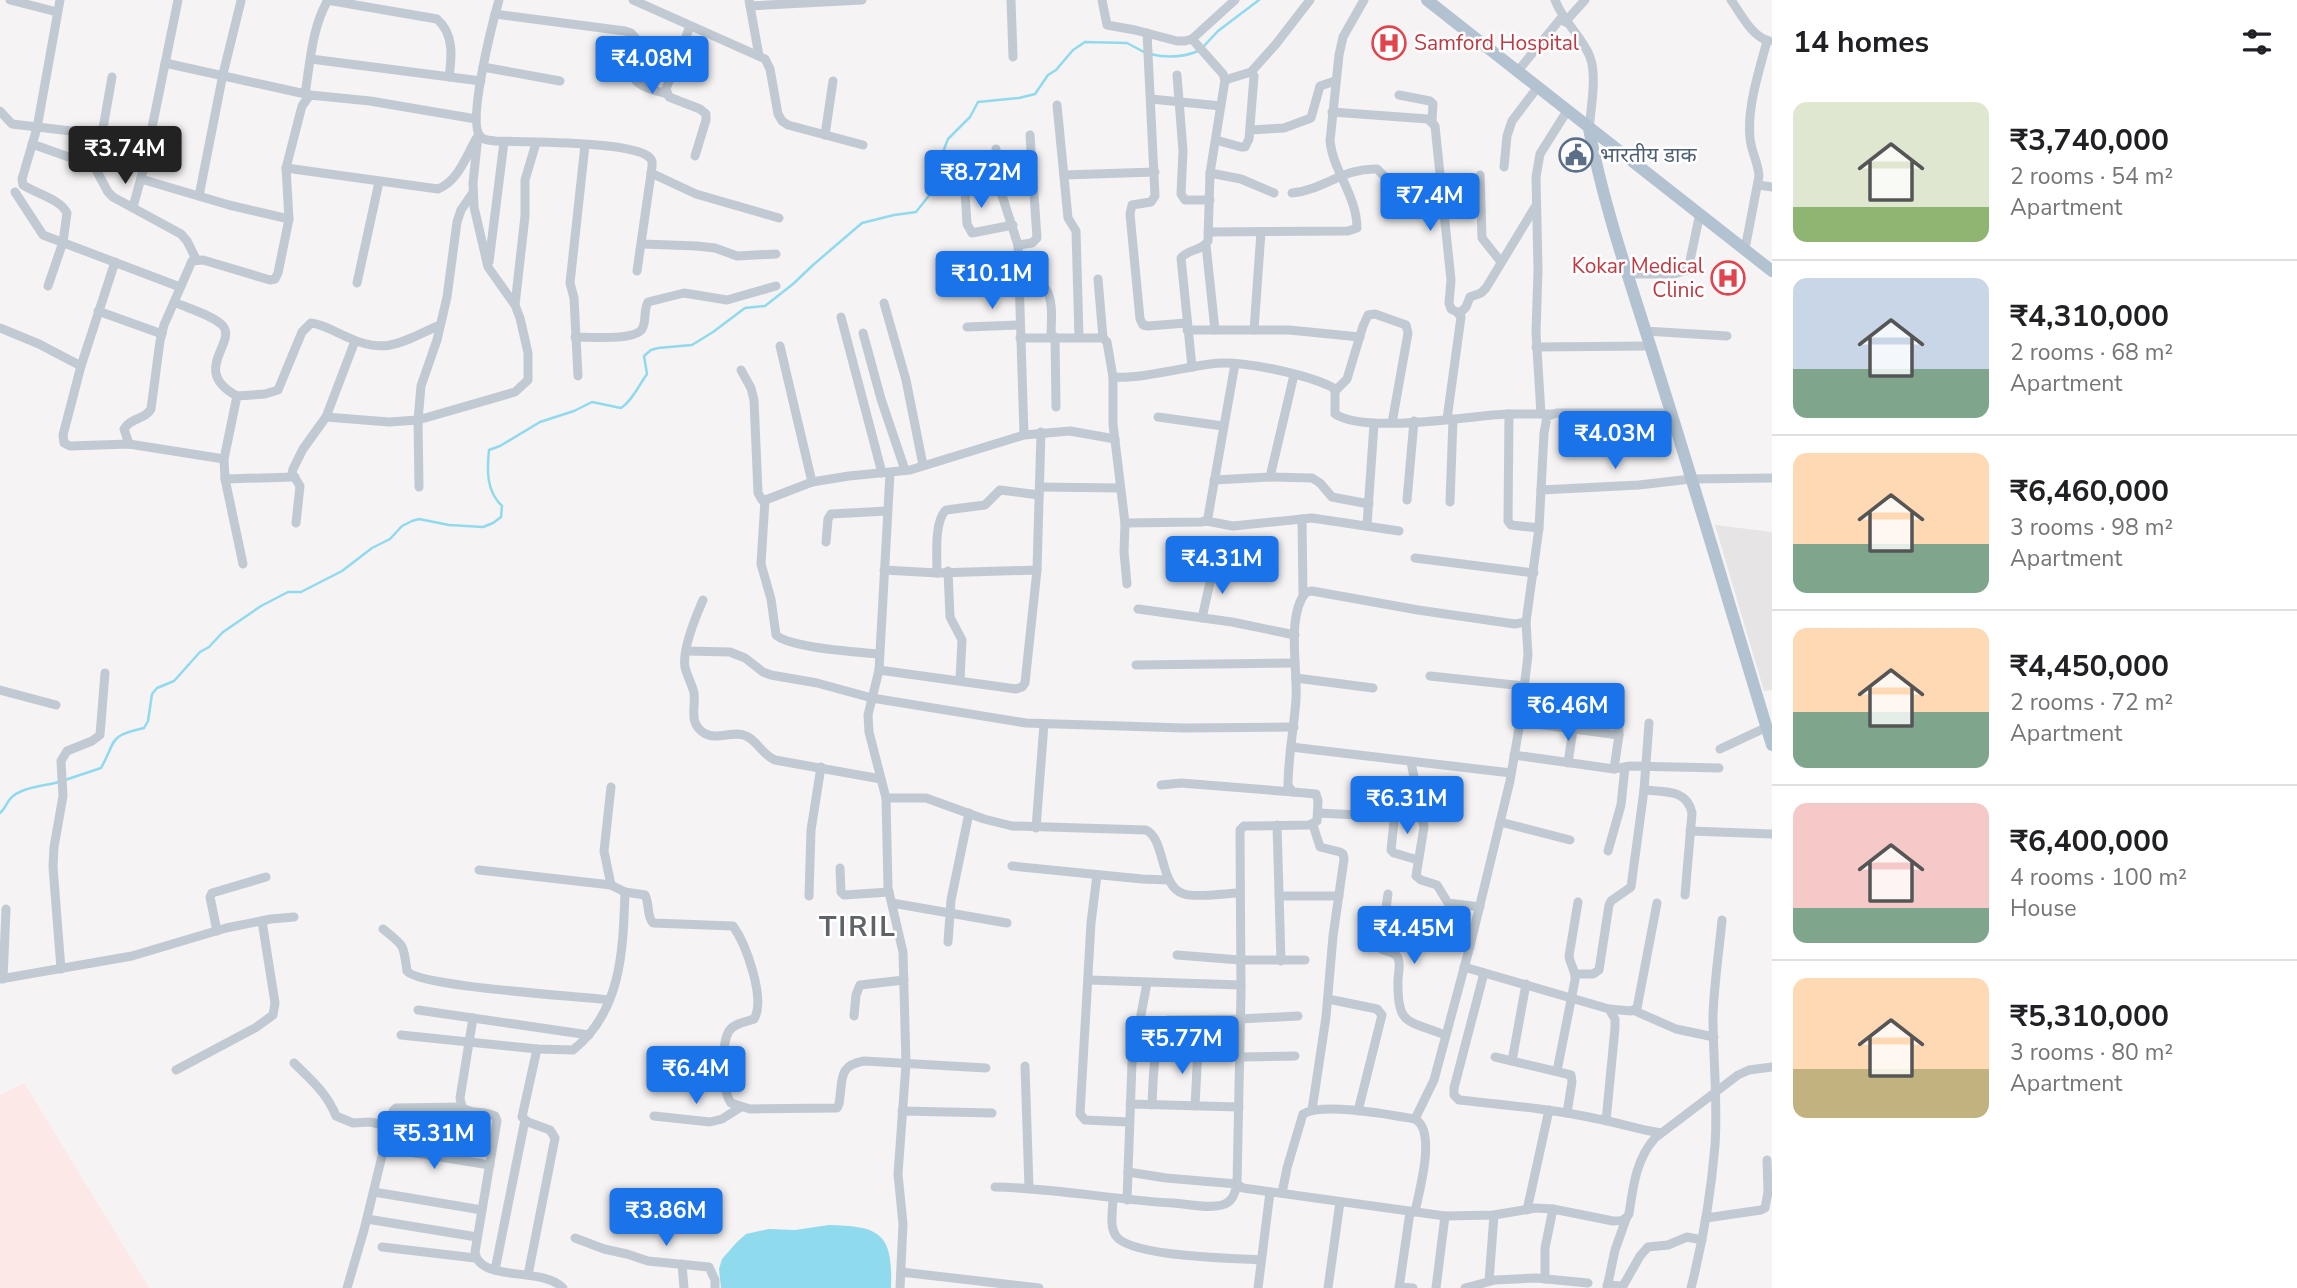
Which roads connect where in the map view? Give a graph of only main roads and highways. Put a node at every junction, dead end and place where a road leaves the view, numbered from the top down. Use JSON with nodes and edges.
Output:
{"nodes":[{"id":1,"x":1427,"y":0,"type":"edge"},
{"id":2,"x":1589,"y":129,"type":"junction"},
{"id":3,"x":1772,"y":271,"type":"edge"},
{"id":4,"x":1772,"y":745,"type":"edge"}],
"edges":[{"from":1,"to":2,"type":"main road"},
{"from":2,"to":3,"type":"main road"},
{"from":2,"to":4,"type":"main road"}]}
